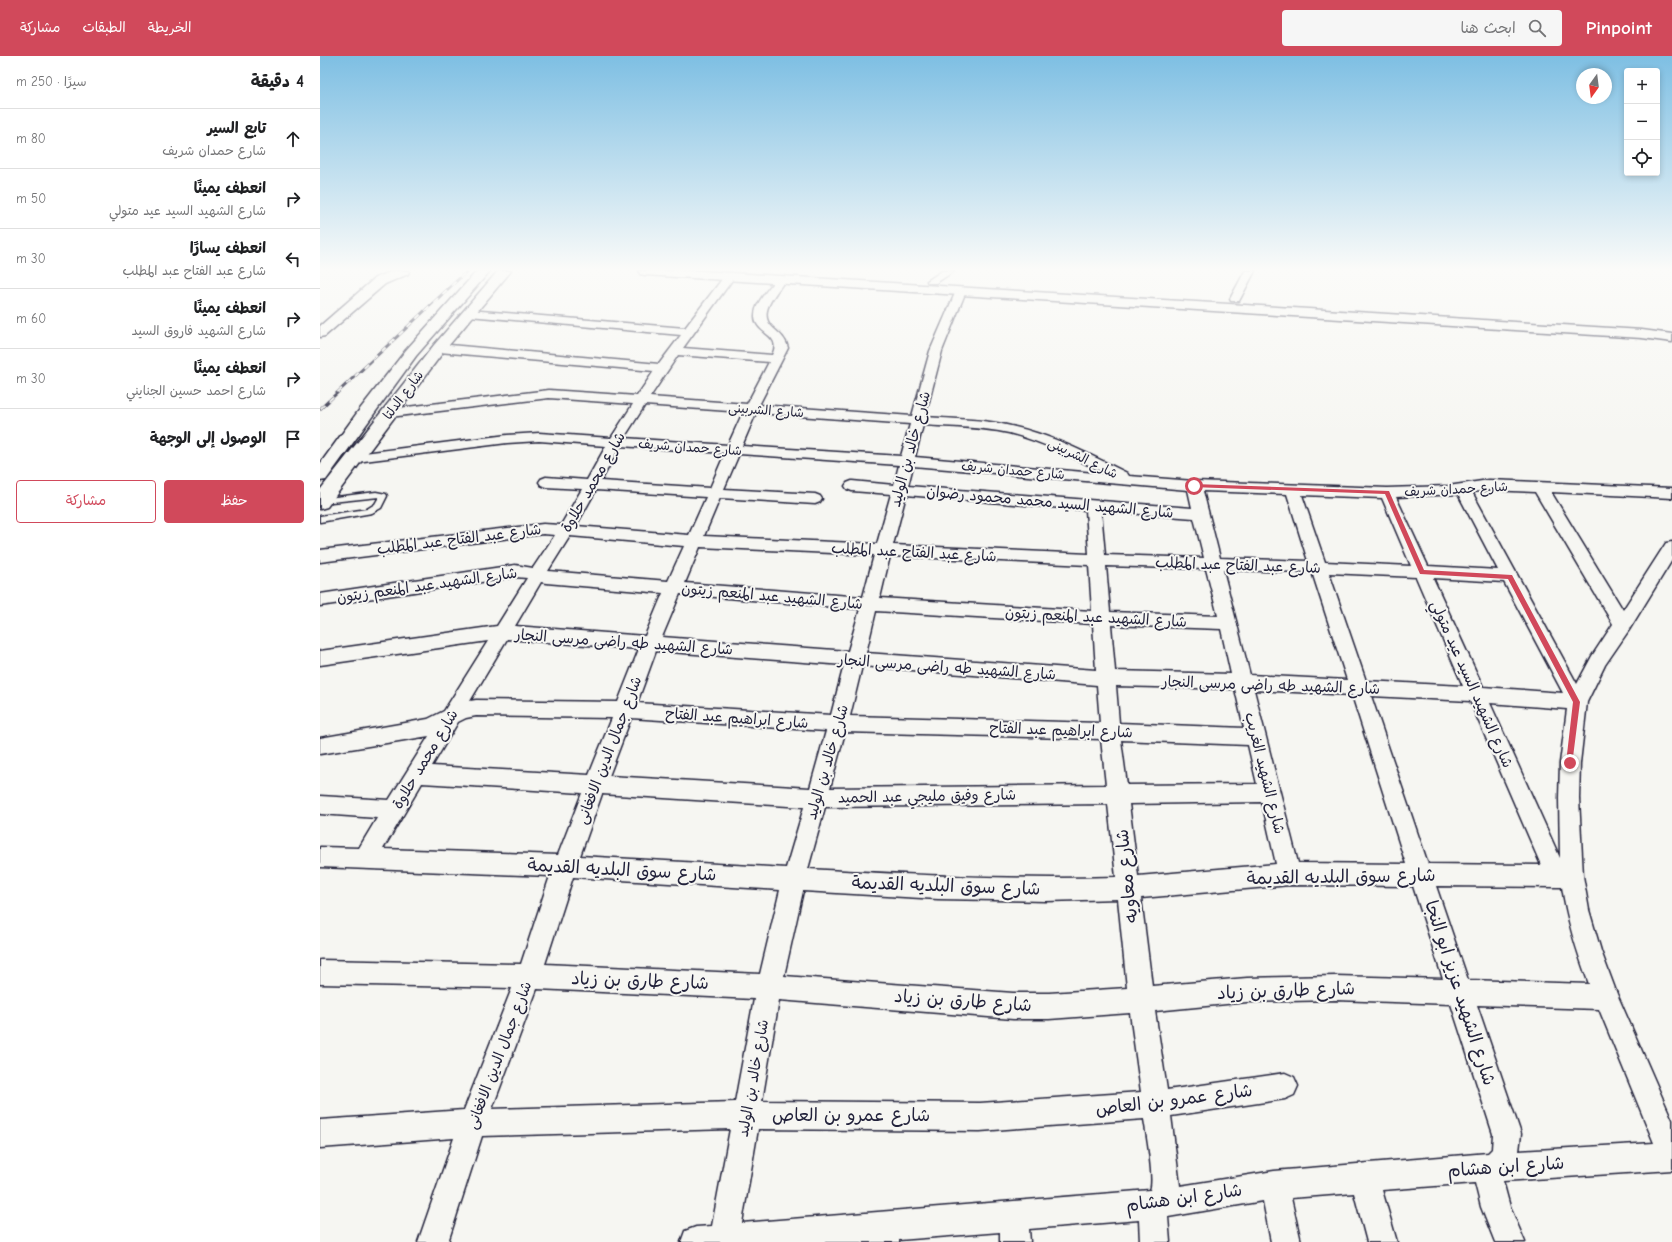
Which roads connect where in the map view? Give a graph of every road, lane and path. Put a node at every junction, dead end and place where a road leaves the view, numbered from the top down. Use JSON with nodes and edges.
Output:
{"nodes":[{"id":1,"x":327,"y":326,"type":"edge"},
{"id":2,"x":434,"y":326,"type":"edge"},
{"id":3,"x":457,"y":326,"type":"edge"},
{"id":4,"x":623,"y":326,"type":"edge"},
{"id":5,"x":692,"y":326,"type":"edge"},
{"id":6,"x":765,"y":326,"type":"edge"},
{"id":7,"x":946,"y":326,"type":"edge"},
{"id":8,"x":1521,"y":326,"type":"edge"},
{"id":9,"x":1633,"y":326,"type":"edge"},
{"id":10,"x":1672,"y":327,"type":"edge"},
{"id":11,"x":688,"y":332,"type":"junction"},
{"id":12,"x":320,"y":333,"type":"edge"},
{"id":13,"x":1672,"y":338,"type":"edge"},
{"id":14,"x":439,"y":348,"type":"junction"},
{"id":15,"x":674,"y":351,"type":"junction"},
{"id":16,"x":777,"y":360,"type":"junction"},
{"id":17,"x":662,"y":368,"type":"junction"},
{"id":18,"x":641,"y":401,"type":"junction"},
{"id":19,"x":751,"y":409,"type":"junction"},
{"id":20,"x":390,"y":413,"type":"junction"},
{"id":21,"x":918,"y":420,"type":"junction"},
{"id":22,"x":615,"y":442,"type":"junction"},
{"id":23,"x":733,"y":450,"type":"junction"},
{"id":24,"x":906,"y":461,"type":"junction"},
{"id":25,"x":352,"y":462,"type":"junction"},
{"id":26,"x":323,"y":472,"type":"edge"},
{"id":27,"x":1132,"y":481,"type":"junction"},
{"id":28,"x":546,"y":482,"type":"dead end"},
{"id":29,"x":590,"y":485,"type":"junction"},
{"id":30,"x":852,"y":486,"type":"dead end"},
{"id":31,"x":1194,"y":486,"type":"junction"},
{"id":32,"x":1540,"y":487,"type":"junction"},
{"id":33,"x":1463,"y":489,"type":"junction"},
{"id":34,"x":899,"y":490,"type":"junction"},
{"id":35,"x":1293,"y":490,"type":"junction"},
{"id":36,"x":715,"y":492,"type":"junction"},
{"id":37,"x":1387,"y":493,"type":"junction"},
{"id":38,"x":1672,"y":493,"type":"edge"},
{"id":39,"x":815,"y":499,"type":"dead end"},
{"id":40,"x":321,"y":502,"type":"edge"},
{"id":41,"x":1093,"y":505,"type":"junction"},
{"id":42,"x":1201,"y":514,"type":"junction"},
{"id":43,"x":320,"y":519,"type":"edge"},
{"id":44,"x":566,"y":530,"type":"junction"},
{"id":45,"x":694,"y":541,"type":"junction"},
{"id":46,"x":1672,"y":547,"type":"edge"},
{"id":47,"x":883,"y":550,"type":"junction"},
{"id":48,"x":320,"y":556,"type":"edge"},
{"id":49,"x":1097,"y":560,"type":"junction"},
{"id":50,"x":1213,"y":564,"type":"junction"},
{"id":51,"x":1319,"y":567,"type":"junction"},
{"id":52,"x":1422,"y":572,"type":"junction"},
{"id":53,"x":536,"y":575,"type":"junction"},
{"id":54,"x":1510,"y":576,"type":"junction"},
{"id":55,"x":674,"y":588,"type":"junction"},
{"id":56,"x":320,"y":600,"type":"edge"},
{"id":57,"x":870,"y":604,"type":"junction"},
{"id":58,"x":1101,"y":618,"type":"junction"},
{"id":59,"x":1228,"y":623,"type":"junction"},
{"id":60,"x":1623,"y":624,"type":"junction"},
{"id":61,"x":502,"y":632,"type":"junction"},
{"id":62,"x":650,"y":644,"type":"junction"},
{"id":63,"x":320,"y":658,"type":"edge"},
{"id":64,"x":855,"y":660,"type":"junction"},
{"id":65,"x":1106,"y":678,"type":"junction"},
{"id":66,"x":1242,"y":682,"type":"junction"},
{"id":67,"x":1359,"y":688,"type":"junction"},
{"id":68,"x":1477,"y":694,"type":"junction"},
{"id":69,"x":1576,"y":702,"type":"junction"},
{"id":70,"x":624,"y":710,"type":"junction"},
{"id":71,"x":450,"y":718,"type":"junction"},
{"id":72,"x":838,"y":724,"type":"junction"},
{"id":73,"x":1110,"y":732,"type":"junction"},
{"id":74,"x":1256,"y":738,"type":"junction"},
{"id":75,"x":320,"y":746,"type":"edge"},
{"id":76,"x":416,"y":774,"type":"junction"},
{"id":77,"x":595,"y":785,"type":"junction"},
{"id":78,"x":1270,"y":793,"type":"junction"},
{"id":79,"x":1118,"y":794,"type":"junction"},
{"id":80,"x":817,"y":798,"type":"junction"},
{"id":81,"x":320,"y":805,"type":"edge"},
{"id":82,"x":394,"y":810,"type":"junction"},
{"id":83,"x":320,"y":856,"type":"edge"},
{"id":84,"x":365,"y":858,"type":"junction"},
{"id":85,"x":565,"y":866,"type":"junction"},
{"id":86,"x":1290,"y":874,"type":"junction"},
{"id":87,"x":1421,"y":875,"type":"junction"},
{"id":88,"x":1564,"y":876,"type":"junction"},
{"id":89,"x":794,"y":880,"type":"junction"},
{"id":90,"x":1128,"y":888,"type":"junction"},
{"id":91,"x":320,"y":972,"type":"edge"},
{"id":92,"x":529,"y":976,"type":"junction"},
{"id":93,"x":769,"y":987,"type":"junction"},
{"id":94,"x":1460,"y":992,"type":"junction"},
{"id":95,"x":1606,"y":997,"type":"junction"},
{"id":96,"x":1141,"y":1000,"type":"junction"},
{"id":97,"x":1284,"y":1086,"type":"dead end"},
{"id":98,"x":1156,"y":1105,"type":"junction"},
{"id":99,"x":746,"y":1115,"type":"junction"},
{"id":100,"x":473,"y":1123,"type":"junction"},
{"id":101,"x":320,"y":1134,"type":"edge"},
{"id":102,"x":1672,"y":1153,"type":"edge"},
{"id":103,"x":1672,"y":1156,"type":"edge"},
{"id":104,"x":1494,"y":1167,"type":"junction"},
{"id":105,"x":1364,"y":1178,"type":"junction"},
{"id":106,"x":1274,"y":1185,"type":"junction"},
{"id":107,"x":1157,"y":1204,"type":"junction"},
{"id":108,"x":1015,"y":1229,"type":"edge"},
{"id":109,"x":884,"y":1234,"type":"edge"},
{"id":110,"x":812,"y":1237,"type":"edge"},
{"id":111,"x":724,"y":1241,"type":"edge"},
{"id":112,"x":433,"y":1242,"type":"edge"},
{"id":113,"x":696,"y":1242,"type":"edge"},
{"id":114,"x":1154,"y":1242,"type":"edge"},
{"id":115,"x":1286,"y":1242,"type":"edge"},
{"id":116,"x":1382,"y":1242,"type":"edge"},
{"id":117,"x":1510,"y":1242,"type":"edge"}],
"edges":[{"from":1,"to":12,"type":"main road"},
{"from":2,"to":26,"type":"main road","name":"شارع الدلتا"},
{"from":3,"to":14,"type":"main road","name":"شارع الدلتا"},
{"from":4,"to":11,"type":"street"},
{"from":5,"to":11,"type":"street","name":"شارع محمد حلاوة"},
{"from":6,"to":16,"type":"street","name":"شارع جمال الدين الافغانى"},
{"from":7,"to":21,"type":"street","name":"شارع خالد بن الوليد"},
{"from":8,"to":13,"type":"main road"},
{"from":9,"to":10,"type":"main road"},
{"from":11,"to":15,"type":"street","name":"شارع محمد حلاوة"},
{"from":14,"to":17,"type":"street"},
{"from":14,"to":20,"type":"main road","name":"شارع الدلتا"},
{"from":15,"to":16,"type":"street"},
{"from":15,"to":17,"type":"street","name":"شارع محمد حلاوة"},
{"from":16,"to":19,"type":"street","name":"شارع جمال الدين الافغانى"},
{"from":17,"to":18,"type":"street","name":"شارع محمد حلاوة"},
{"from":18,"to":19,"type":"street","name":"شارع الشربينى"},
{"from":18,"to":20,"type":"street","name":"شارع الشربينى"},
{"from":18,"to":22,"type":"street","name":"شارع محمد حلاوة"},
{"from":19,"to":21,"type":"street","name":"شارع الشربينى"},
{"from":19,"to":23,"type":"street","name":"شارع جمال الدين الافغانى"},
{"from":20,"to":25,"type":"main road","name":"شارع الدلتا"},
{"from":21,"to":24,"type":"street","name":"شارع خالد بن الوليد"},
{"from":21,"to":27,"type":"street","name":"شارع الشربينى"},
{"from":22,"to":23,"type":"street","name":"شارع حمدان شريف"},
{"from":22,"to":25,"type":"street","name":"شارع حمدان شريف"},
{"from":22,"to":29,"type":"street","name":"شارع محمد حلاوة"},
{"from":23,"to":24,"type":"street","name":"شارع حمدان شريف"},
{"from":23,"to":36,"type":"street","name":"شارع جمال الدين الافغانى"},
{"from":24,"to":27,"type":"street","name":"شارع حمدان شريف"},
{"from":24,"to":34,"type":"street","name":"شارع خالد بن الوليد"},
{"from":25,"to":26,"type":"main road"},
{"from":25,"to":40,"type":"main road","name":"شارع الدلتا"},
{"from":27,"to":31,"type":"street","name":"شارع حمدان شريف"},
{"from":28,"to":29,"type":"street"},
{"from":29,"to":36,"type":"street"},
{"from":29,"to":44,"type":"street","name":"شارع محمد حلاوة"},
{"from":30,"to":34,"type":"street","name":"شارع الشهيد السيد محمد محمود رضوان"},
{"from":31,"to":35,"type":"street","name":"شارع حمدان شريف"},
{"from":31,"to":42,"type":"street","name":"شارع الشهيد الغريب"},
{"from":32,"to":33,"type":"street","name":"شارع حمدان شريف"},
{"from":32,"to":38,"type":"street","name":"شارع حمدان شريف"},
{"from":32,"to":60,"type":"street"},
{"from":33,"to":37,"type":"street","name":"شارع حمدان شريف"},
{"from":33,"to":54,"type":"street"},
{"from":34,"to":41,"type":"street","name":"شارع الشهيد السيد محمد محمود رضوان"},
{"from":34,"to":47,"type":"street","name":"شارع خالد بن الوليد"},
{"from":35,"to":37,"type":"street","name":"شارع حمدان شريف"},
{"from":35,"to":51,"type":"street","name":"شارع الشهيد عزيز ابو النجا"},
{"from":36,"to":39,"type":"street"},
{"from":36,"to":45,"type":"street","name":"شارع جمال الدين الافغانى"},
{"from":37,"to":52,"type":"street","name":"شارع الشهيد السيد عيد متولي"},
{"from":40,"to":43,"type":"lane"},
{"from":41,"to":42,"type":"street","name":"شارع الشهيد السيد محمد محمود رضوان"},
{"from":41,"to":49,"type":"street","name":"شارع معاويه"},
{"from":42,"to":50,"type":"street","name":"شارع الشهيد الغريب"},
{"from":44,"to":45,"type":"street","name":"شارع عبد الفتاح عبد المطلب"},
{"from":44,"to":48,"type":"street","name":"شارع عبد الفتاح عبد المطلب"},
{"from":44,"to":53,"type":"street","name":"شارع محمد حلاوة"},
{"from":45,"to":47,"type":"street","name":"شارع عبد الفتاح عبد المطلب"},
{"from":45,"to":55,"type":"street","name":"شارع جمال الدين الافغانى"},
{"from":46,"to":60,"type":"street"},
{"from":47,"to":49,"type":"street","name":"شارع عبد الفتاح عبد المطلب"},
{"from":47,"to":57,"type":"street","name":"شارع خالد بن الوليد"},
{"from":49,"to":50,"type":"street","name":"شارع عبد الفتاح عبد المطلب"},
{"from":49,"to":58,"type":"street","name":"شارع معاويه"},
{"from":50,"to":51,"type":"street","name":"شارع عبد الفتاح عبد المطلب"},
{"from":50,"to":59,"type":"street","name":"شارع الشهيد الغريب"},
{"from":51,"to":52,"type":"street","name":"شارع عبد الفتاح عبد المطلب"},
{"from":51,"to":67,"type":"street","name":"شارع الشهيد عزيز ابو النجا"},
{"from":52,"to":54,"type":"street","name":"شارع عبد الفتاح عبد المطلب"},
{"from":52,"to":68,"type":"street","name":"شارع الشهيد السيد عيد متولي"},
{"from":53,"to":55,"type":"street","name":"شارع الشهيد عبد المنعم زيتون"},
{"from":53,"to":56,"type":"street","name":"شارع الشهيد عبد المنعم زيتون"},
{"from":53,"to":61,"type":"street","name":"شارع محمد حلاوة"},
{"from":54,"to":69,"type":"street"},
{"from":55,"to":57,"type":"street","name":"شارع الشهيد عبد المنعم زيتون"},
{"from":55,"to":62,"type":"street","name":"شارع جمال الدين الافغانى"},
{"from":57,"to":58,"type":"street","name":"شارع الشهيد عبد المنعم زيتون"},
{"from":57,"to":64,"type":"street","name":"شارع خالد بن الوليد"},
{"from":58,"to":59,"type":"street","name":"شارع الشهيد عبد المنعم زيتون"},
{"from":58,"to":65,"type":"street","name":"شارع معاويه"},
{"from":59,"to":66,"type":"street","name":"شارع الشهيد الغريب"},
{"from":60,"to":69,"type":"street"},
{"from":61,"to":62,"type":"street","name":"شارع الشهيد طه راضى مرسى النجار"},
{"from":61,"to":63,"type":"street","name":"شارع الشهيد طه راضى مرسى النجار"},
{"from":61,"to":71,"type":"street","name":"شارع محمد حلاوة"},
{"from":62,"to":64,"type":"street","name":"شارع الشهيد طه راضى مرسى النجار"},
{"from":62,"to":70,"type":"street","name":"شارع جمال الدين الافغانى"},
{"from":64,"to":65,"type":"street","name":"شارع الشهيد طه راضى مرسى النجار"},
{"from":64,"to":72,"type":"street","name":"شارع خالد بن الوليد"},
{"from":65,"to":66,"type":"street","name":"شارع الشهيد طه راضى مرسى النجار"},
{"from":65,"to":73,"type":"street","name":"شارع معاويه"},
{"from":66,"to":67,"type":"street","name":"شارع الشهيد طه راضى مرسى النجار"},
{"from":66,"to":74,"type":"street","name":"شارع الشهيد الغريب"},
{"from":67,"to":68,"type":"street","name":"شارع الشهيد طه راضى مرسى النجار"},
{"from":67,"to":87,"type":"street","name":"شارع الشهيد عزيز ابو النجا"},
{"from":68,"to":69,"type":"street","name":"شارع الشهيد طه راضى مرسى النجار"},
{"from":68,"to":88,"type":"street","name":"شارع الشهيد السيد عيد متولي"},
{"from":69,"to":88,"type":"street"},
{"from":70,"to":71,"type":"street","name":"شارع ابراهيم عبد الفتاح"},
{"from":70,"to":72,"type":"street","name":"شارع ابراهيم عبد الفتاح"},
{"from":70,"to":77,"type":"street","name":"شارع جمال الدين الافغانى"},
{"from":71,"to":75,"type":"street","name":"شارع ابراهيم عبد الفتاح"},
{"from":71,"to":76,"type":"street","name":"شارع محمد حلاوة"},
{"from":72,"to":73,"type":"street","name":"شارع ابراهيم عبد الفتاح"},
{"from":72,"to":80,"type":"street","name":"شارع خالد بن الوليد"},
{"from":73,"to":74,"type":"street","name":"شارع ابراهيم عبد الفتاح"},
{"from":73,"to":79,"type":"street","name":"شارع معاويه"},
{"from":74,"to":78,"type":"street","name":"شارع الشهيد الغريب"},
{"from":76,"to":77,"type":"street","name":"شارع وفيق مليجي عبد الحميد"},
{"from":76,"to":82,"type":"street","name":"شارع محمد حلاوة"},
{"from":77,"to":80,"type":"street","name":"شارع وفيق مليجي عبد الحميد"},
{"from":77,"to":85,"type":"street","name":"شارع جمال الدين الافغانى"},
{"from":78,"to":79,"type":"street","name":"شارع وفيق مليجي عبد الحميد"},
{"from":78,"to":86,"type":"street","name":"شارع الشهيد الغريب"},
{"from":79,"to":80,"type":"street","name":"شارع وفيق مليجي عبد الحميد"},
{"from":79,"to":90,"type":"street","name":"شارع معاويه"},
{"from":80,"to":89,"type":"street","name":"شارع خالد بن الوليد"},
{"from":81,"to":82,"type":"street"},
{"from":82,"to":84,"type":"street","name":"شارع محمد حلاوة"},
{"from":83,"to":84,"type":"street","name":"شارع سوق البلديه القديمة"},
{"from":84,"to":85,"type":"street","name":"شارع سوق البلديه القديمة"},
{"from":85,"to":89,"type":"street","name":"شارع سوق البلديه القديمة"},
{"from":85,"to":92,"type":"street","name":"شارع جمال الدين الافغانى"},
{"from":86,"to":87,"type":"street","name":"شارع سوق البلديه القديمة"},
{"from":86,"to":90,"type":"street","name":"شارع سوق البلديه القديمة"},
{"from":87,"to":88,"type":"street","name":"شارع سوق البلديه القديمة"},
{"from":87,"to":94,"type":"street","name":"شارع الشهيد عزيز ابو النجا"},
{"from":88,"to":95,"type":"street"},
{"from":89,"to":90,"type":"street","name":"شارع سوق البلديه القديمة"},
{"from":89,"to":93,"type":"street","name":"شارع خالد بن الوليد"},
{"from":90,"to":96,"type":"street","name":"شارع معاويه"},
{"from":91,"to":92,"type":"street","name":"شارع طارق بن زياد"},
{"from":92,"to":93,"type":"street","name":"شارع طارق بن زياد"},
{"from":92,"to":100,"type":"street","name":"شارع جمال الدين الافغانى"},
{"from":93,"to":96,"type":"street","name":"شارع طارق بن زياد"},
{"from":93,"to":99,"type":"street","name":"شارع خالد بن الوليد"},
{"from":94,"to":95,"type":"street","name":"شارع طارق بن زياد"},
{"from":94,"to":96,"type":"street","name":"شارع طارق بن زياد"},
{"from":94,"to":104,"type":"street","name":"شارع الشهيد عزيز ابو النجا"},
{"from":95,"to":102,"type":"street"},
{"from":96,"to":98,"type":"street","name":"شارع معاويه"},
{"from":97,"to":98,"type":"street","name":"شارع عمرو بن العاص"},
{"from":98,"to":99,"type":"street","name":"شارع عمرو بن العاص"},
{"from":98,"to":107,"type":"street","name":"شارع معاويه"},
{"from":99,"to":100,"type":"street","name":"شارع عمرو بن العاص"},
{"from":99,"to":111,"type":"street","name":"شارع خالد بن الوليد"},
{"from":100,"to":101,"type":"street","name":"شارع عمرو بن العاص"},
{"from":100,"to":112,"type":"street","name":"شارع جمال الدين الافغانى"},
{"from":103,"to":104,"type":"street","name":"شارع ابن هشام"},
{"from":104,"to":105,"type":"street","name":"شارع ابن هشام"},
{"from":104,"to":117,"type":"street","name":"شارع الشهيد عزيز ابو النجا"},
{"from":105,"to":106,"type":"street","name":"شارع ابن هشام"},
{"from":105,"to":116,"type":"street"},
{"from":106,"to":107,"type":"street","name":"شارع ابن هشام"},
{"from":106,"to":115,"type":"street"},
{"from":107,"to":108,"type":"street","name":"شارع ابن هشام"},
{"from":107,"to":114,"type":"street","name":"شارع معاويه"},
{"from":108,"to":109,"type":"street","name":"شارع ابن هشام"},
{"from":109,"to":110,"type":"street","name":"شارع ابن هشام"},
{"from":110,"to":111,"type":"street","name":"شارع ابن هشام"},
{"from":111,"to":113,"type":"street","name":"شارع ابن هشام"}]}
